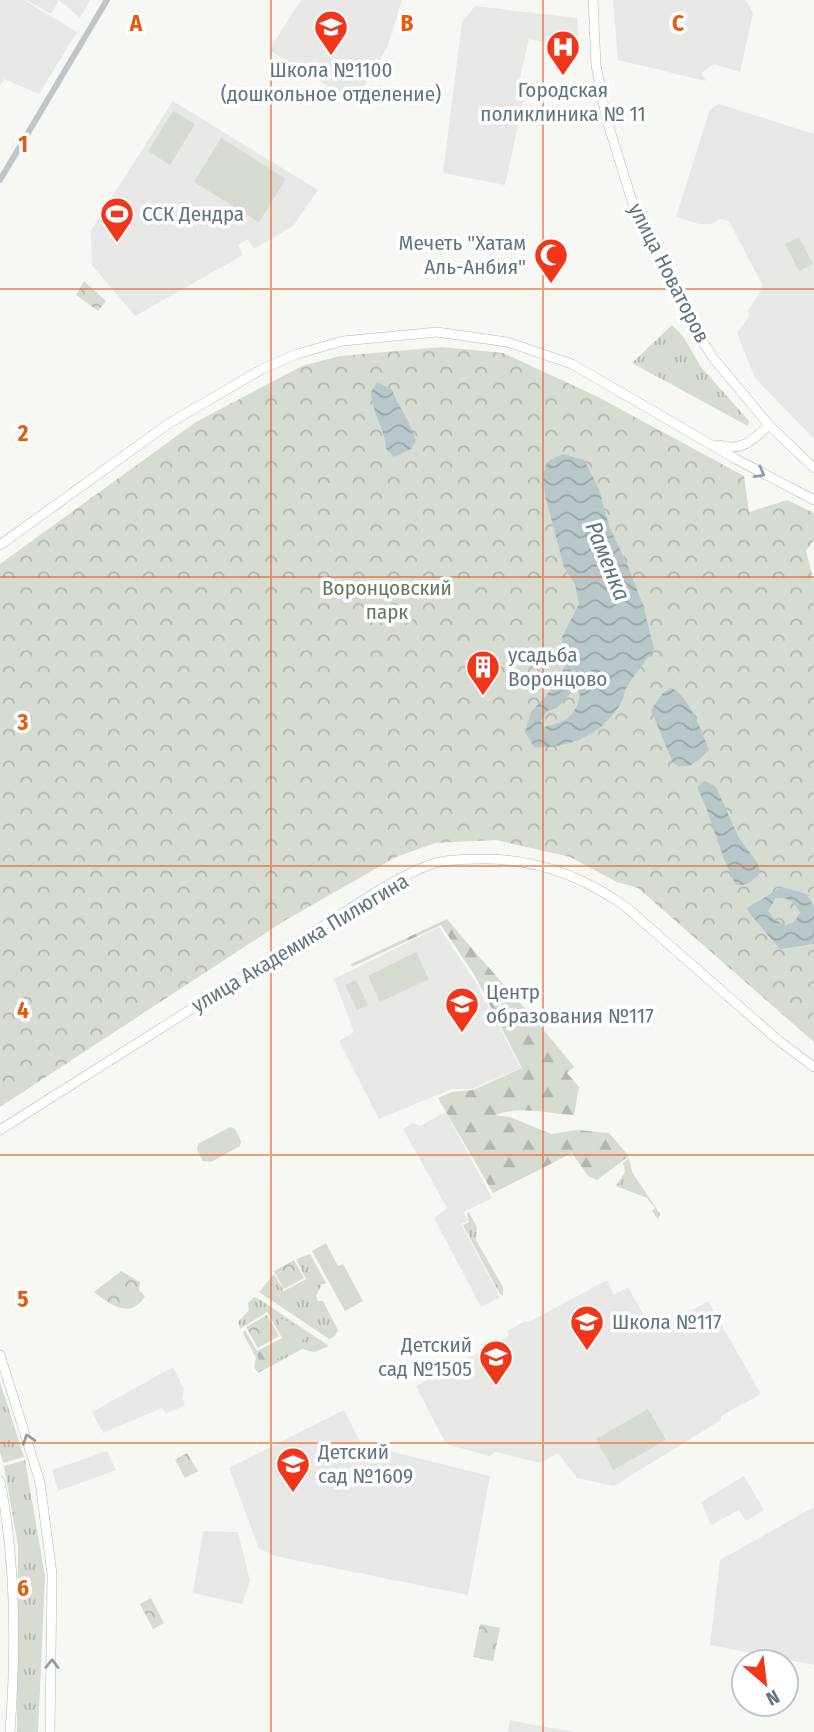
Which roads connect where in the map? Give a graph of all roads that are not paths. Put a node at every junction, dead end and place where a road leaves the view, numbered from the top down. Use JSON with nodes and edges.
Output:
{"nodes":[{"id":1,"x":107,"y":0,"type":"edge"},
{"id":2,"x":593,"y":0,"type":"edge"},
{"id":3,"x":0,"y":180,"type":"edge"},
{"id":4,"x":769,"y":425,"type":"junction"},
{"id":5,"x":707,"y":442,"type":"junction"},
{"id":6,"x":814,"y":468,"type":"edge"},
{"id":7,"x":814,"y":500,"type":"edge"},
{"id":8,"x":0,"y":545,"type":"edge"},
{"id":9,"x":814,"y":1067,"type":"edge"},
{"id":10,"x":0,"y":1130,"type":"edge"},
{"id":11,"x":0,"y":1355,"type":"edge"},
{"id":12,"x":0,"y":1482,"type":"edge"},
{"id":13,"x":10,"y":1732,"type":"edge"},
{"id":14,"x":50,"y":1732,"type":"edge"}],
"edges":[{"from":1,"to":3,"type":"street"},
{"from":2,"to":4,"type":"street","name":"улица Новаторов"},
{"from":4,"to":5,"type":"street"},
{"from":4,"to":6,"type":"street","name":"улица Новаторов"},
{"from":5,"to":7,"type":"street","one_way":true},
{"from":5,"to":8,"type":"street"},
{"from":9,"to":10,"type":"street","name":"улица Академика Пилюгина"},
{"from":14,"to":11,"type":"street","one_way":true},
{"from":12,"to":13,"type":"street"}]}
